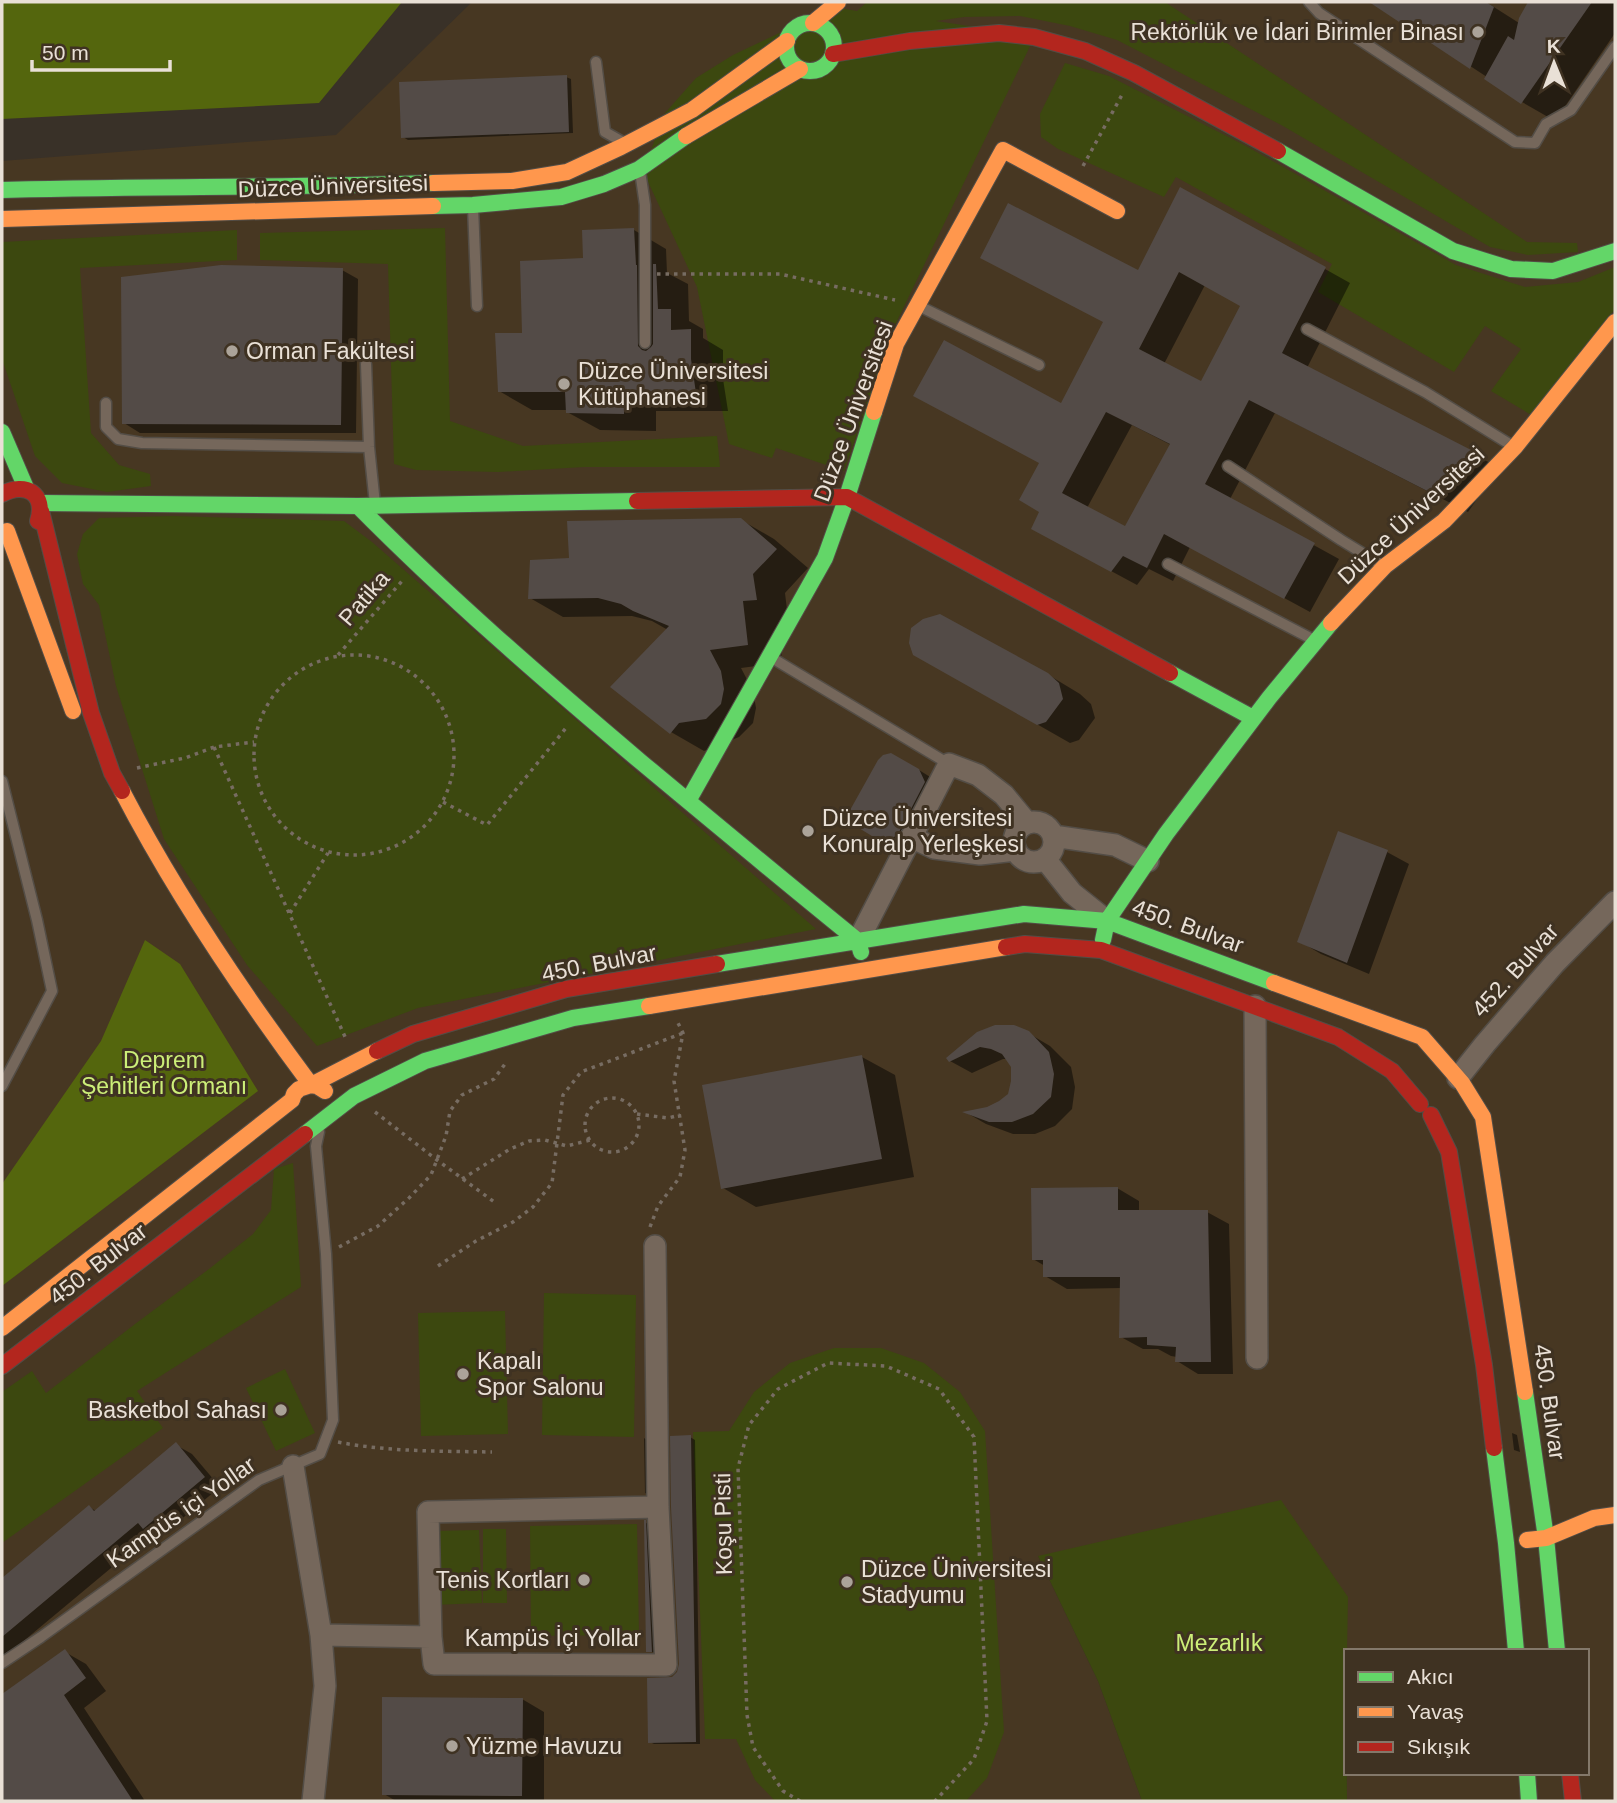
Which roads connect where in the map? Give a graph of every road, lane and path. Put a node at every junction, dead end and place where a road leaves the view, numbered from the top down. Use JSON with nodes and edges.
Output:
{"nodes":[{"id":1,"x":838,"y":2,"type":"edge"},
{"id":2,"x":1309,"y":2,"type":"edge"},
{"id":3,"x":813,"y":23,"type":"junction"},
{"id":4,"x":788,"y":41,"type":"junction"},
{"id":5,"x":1615,"y":47,"type":"edge"},
{"id":6,"x":834,"y":54,"type":"junction"},
{"id":7,"x":596,"y":62,"type":"dead end"},
{"id":8,"x":800,"y":69,"type":"junction"},
{"id":9,"x":1134,"y":73,"type":"junction"},
{"id":10,"x":626,"y":144,"type":"junction"},
{"id":11,"x":639,"y":169,"type":"junction"},
{"id":12,"x":472,"y":182,"type":"junction"},
{"id":13,"x":1072,"y":186,"type":"junction"},
{"id":14,"x":2,"y":190,"type":"edge"},
{"id":15,"x":473,"y":205,"type":"junction"},
{"id":16,"x":1117,"y":211,"type":"dead end"},
{"id":17,"x":2,"y":219,"type":"edge"},
{"id":18,"x":1615,"y":251,"type":"edge"},
{"id":19,"x":645,"y":274,"type":"junction"},
{"id":20,"x":918,"y":305,"type":"junction"},
{"id":21,"x":477,"y":306,"type":"dead end"},
{"id":22,"x":1615,"y":322,"type":"edge"},
{"id":23,"x":1307,"y":329,"type":"dead end"},
{"id":24,"x":645,"y":343,"type":"dead end"},
{"id":25,"x":366,"y":363,"type":"dead end"},
{"id":26,"x":1039,"y":365,"type":"dead end"},
{"id":27,"x":106,"y":403,"type":"dead end"},
{"id":28,"x":2,"y":432,"type":"edge"},
{"id":29,"x":369,"y":447,"type":"junction"},
{"id":30,"x":1515,"y":447,"type":"junction"},
{"id":31,"x":1228,"y":466,"type":"dead end"},
{"id":32,"x":26,"y":488,"type":"junction"},
{"id":33,"x":2,"y":492,"type":"edge"},
{"id":34,"x":847,"y":497,"type":"junction"},
{"id":35,"x":358,"y":506,"type":"junction"},
{"id":36,"x":375,"y":506,"type":"junction"},
{"id":37,"x":41,"y":507,"type":"junction"},
{"id":38,"x":5,"y":529,"type":"edge"},
{"id":39,"x":417,"y":564,"type":"junction"},
{"id":40,"x":1168,"y":564,"type":"dead end"},
{"id":41,"x":1385,"y":566,"type":"junction"},
{"id":42,"x":1316,"y":641,"type":"junction"},
{"id":43,"x":337,"y":656,"type":"junction"},
{"id":44,"x":770,"y":656,"type":"junction"},
{"id":45,"x":581,"y":710,"type":"junction"},
{"id":46,"x":1253,"y":718,"type":"junction"},
{"id":47,"x":254,"y":742,"type":"junction"},
{"id":48,"x":214,"y":747,"type":"junction"},
{"id":49,"x":949,"y":764,"type":"junction"},
{"id":50,"x":112,"y":773,"type":"junction"},
{"id":51,"x":2,"y":781,"type":"edge"},
{"id":52,"x":688,"y":801,"type":"junction"},
{"id":53,"x":443,"y":802,"type":"junction"},
{"id":54,"x":1027,"y":823,"type":"junction"},
{"id":55,"x":1053,"y":836,"type":"junction"},
{"id":56,"x":911,"y":837,"type":"junction"},
{"id":57,"x":1017,"y":850,"type":"junction"},
{"id":58,"x":328,"y":852,"type":"junction"},
{"id":59,"x":1045,"y":859,"type":"junction"},
{"id":60,"x":1147,"y":861,"type":"junction"},
{"id":61,"x":1615,"y":902,"type":"edge"},
{"id":62,"x":290,"y":913,"type":"junction"},
{"id":63,"x":1107,"y":921,"type":"junction"},
{"id":64,"x":858,"y":941,"type":"junction"},
{"id":65,"x":1101,"y":950,"type":"junction"},
{"id":66,"x":866,"y":970,"type":"junction"},
{"id":67,"x":668,"y":1002,"type":"junction"},
{"id":68,"x":1255,"y":1006,"type":"junction"},
{"id":69,"x":683,"y":1033,"type":"junction"},
{"id":70,"x":519,"y":1034,"type":"junction"},
{"id":71,"x":261,"y":1042,"type":"dead end"},
{"id":72,"x":356,"y":1060,"type":"junction"},
{"id":73,"x":1460,"y":1080,"type":"junction"},
{"id":74,"x":311,"y":1085,"type":"junction"},
{"id":75,"x":2,"y":1086,"type":"edge"},
{"id":76,"x":289,"y":1094,"type":"junction"},
{"id":77,"x":354,"y":1096,"type":"junction"},
{"id":78,"x":1439,"y":1112,"type":"junction"},
{"id":79,"x":637,"y":1114,"type":"junction"},
{"id":80,"x":680,"y":1115,"type":"junction"},
{"id":81,"x":324,"y":1119,"type":"junction"},
{"id":82,"x":590,"y":1140,"type":"junction"},
{"id":83,"x":556,"y":1143,"type":"junction"},
{"id":84,"x":437,"y":1160,"type":"junction"},
{"id":85,"x":462,"y":1179,"type":"junction"},
{"id":86,"x":497,"y":1204,"type":"dead end"},
{"id":87,"x":655,"y":1246,"type":"joint"},
{"id":88,"x":326,"y":1254,"type":"junction"},
{"id":89,"x":438,"y":1266,"type":"dead end"},
{"id":90,"x":2,"y":1328,"type":"edge"},
{"id":91,"x":1257,"y":1358,"type":"dead end"},
{"id":92,"x":2,"y":1366,"type":"edge"},
{"id":93,"x":326,"y":1439,"type":"junction"},
{"id":94,"x":492,"y":1452,"type":"dead end"},
{"id":95,"x":293,"y":1466,"type":"junction"},
{"id":96,"x":658,"y":1507,"type":"junction"},
{"id":97,"x":1615,"y":1515,"type":"edge"},
{"id":98,"x":1546,"y":1538,"type":"junction"},
{"id":99,"x":1506,"y":1543,"type":"junction"},
{"id":100,"x":321,"y":1636,"type":"junction"},
{"id":101,"x":431,"y":1637,"type":"junction"},
{"id":102,"x":1516,"y":1649,"type":"edge"},
{"id":103,"x":1558,"y":1649,"type":"edge"},
{"id":104,"x":2,"y":1663,"type":"edge"},
{"id":105,"x":1527,"y":1775,"type":"edge"},
{"id":106,"x":1570,"y":1775,"type":"edge"},
{"id":107,"x":313,"y":1801,"type":"edge"},
{"id":108,"x":800,"y":1801,"type":"edge"},
{"id":109,"x":935,"y":1801,"type":"edge"},
{"id":110,"x":1529,"y":1801,"type":"edge"},
{"id":111,"x":1573,"y":1801,"type":"edge"}],
"edges":[{"from":1,"to":3,"type":"street"},
{"from":2,"to":5,"type":"lane"},
{"from":3,"to":4,"type":"street"},
{"from":3,"to":6,"type":"street"},
{"from":4,"to":8,"type":"street"},
{"from":4,"to":10,"type":"street"},
{"from":6,"to":8,"type":"street"},
{"from":6,"to":9,"type":"street"},
{"from":7,"to":10,"type":"lane"},
{"from":8,"to":11,"type":"street","name":"Düzce Üniversitesi"},
{"from":9,"to":13,"type":"path"},
{"from":9,"to":18,"type":"street"},
{"from":10,"to":11,"type":"lane"},
{"from":10,"to":12,"type":"street"},
{"from":11,"to":15,"type":"street","name":"Düzce Üniversitesi"},
{"from":11,"to":19,"type":"lane"},
{"from":12,"to":14,"type":"street"},
{"from":12,"to":15,"type":"lane"},
{"from":13,"to":16,"type":"street","name":"Düzce Üniversitesi"},
{"from":13,"to":20,"type":"street","name":"Düzce Üniversitesi"},
{"from":15,"to":17,"type":"street","name":"Düzce Üniversitesi"},
{"from":15,"to":21,"type":"lane"},
{"from":19,"to":20,"type":"path"},
{"from":19,"to":24,"type":"lane"},
{"from":20,"to":26,"type":"lane"},
{"from":20,"to":34,"type":"street","name":"Düzce Üniversitesi"},
{"from":22,"to":30,"type":"street","name":"Düzce Üniversitesi"},
{"from":23,"to":30,"type":"lane"},
{"from":25,"to":29,"type":"lane"},
{"from":27,"to":29,"type":"lane"},
{"from":28,"to":32,"type":"street"},
{"from":29,"to":36,"type":"lane"},
{"from":30,"to":41,"type":"street","name":"Düzce Üniversitesi"},
{"from":31,"to":41,"type":"lane"},
{"from":32,"to":33,"type":"street"},
{"from":32,"to":37,"type":"street"},
{"from":34,"to":36,"type":"street"},
{"from":34,"to":44,"type":"street","name":"Düzce Üniversitesi"},
{"from":34,"to":46,"type":"street"},
{"from":35,"to":36,"type":"street"},
{"from":35,"to":37,"type":"street"},
{"from":35,"to":39,"type":"street"},
{"from":37,"to":38,"type":"street"},
{"from":37,"to":50,"type":"street"},
{"from":38,"to":71,"type":"street"},
{"from":39,"to":43,"type":"path","name":"Patika"},
{"from":39,"to":45,"type":"street"},
{"from":40,"to":42,"type":"lane"},
{"from":41,"to":42,"type":"street","name":"Düzce Üniversitesi"},
{"from":42,"to":46,"type":"street","name":"Düzce Üniversitesi"},
{"from":43,"to":47,"type":"path"},
{"from":43,"to":53,"type":"path"},
{"from":44,"to":49,"type":"lane"},
{"from":44,"to":52,"type":"street","name":"Düzce Üniversitesi"},
{"from":45,"to":52,"type":"street"},
{"from":45,"to":53,"type":"path"},
{"from":46,"to":60,"type":"street","name":"Düzce Üniversitesi"},
{"from":47,"to":48,"type":"path"},
{"from":47,"to":58,"type":"path"},
{"from":48,"to":50,"type":"path"},
{"from":48,"to":62,"type":"path"},
{"from":49,"to":54,"type":"street"},
{"from":49,"to":56,"type":"street"},
{"from":50,"to":74,"type":"street"},
{"from":51,"to":75,"type":"lane"},
{"from":52,"to":64,"type":"street"},
{"from":53,"to":58,"type":"path"},
{"from":54,"to":55,"type":"street"},
{"from":54,"to":57,"type":"street"},
{"from":55,"to":59,"type":"street"},
{"from":55,"to":60,"type":"street"},
{"from":56,"to":57,"type":"street"},
{"from":56,"to":64,"type":"street"},
{"from":57,"to":59,"type":"street"},
{"from":58,"to":62,"type":"path"},
{"from":59,"to":63,"type":"street"},
{"from":60,"to":63,"type":"street","name":"Düzce Üniversitesi"},
{"from":61,"to":73,"type":"street","name":"452. Bulvar"},
{"from":62,"to":72,"type":"path"},
{"from":63,"to":64,"type":"street","name":"450. Bulvar"},
{"from":63,"to":65,"type":"street","name":"Düzce Üniversitesi"},
{"from":63,"to":73,"type":"street","name":"450. Bulvar"},
{"from":64,"to":66,"type":"street"},
{"from":64,"to":72,"type":"street","name":"450. Bulvar"},
{"from":65,"to":66,"type":"street","name":"450. Bulvar"},
{"from":65,"to":68,"type":"street","name":"450. Bulvar"},
{"from":66,"to":67,"type":"street","name":"450. Bulvar"},
{"from":67,"to":69,"type":"path"},
{"from":67,"to":70,"type":"street","name":"450. Bulvar"},
{"from":68,"to":78,"type":"street","name":"450. Bulvar"},
{"from":68,"to":91,"type":"street"},
{"from":69,"to":80,"type":"path"},
{"from":69,"to":83,"type":"path"},
{"from":70,"to":77,"type":"street","name":"450. Bulvar"},
{"from":70,"to":84,"type":"path"},
{"from":72,"to":74,"type":"street","name":"450. Bulvar"},
{"from":73,"to":78,"type":"street"},
{"from":73,"to":78,"type":"street"},
{"from":73,"to":98,"type":"street","name":"450. Bulvar"},
{"from":74,"to":76,"type":"street"},
{"from":74,"to":81,"type":"street"},
{"from":76,"to":81,"type":"street"},
{"from":76,"to":90,"type":"street","name":"450. Bulvar"},
{"from":77,"to":81,"type":"street","name":"450. Bulvar"},
{"from":77,"to":84,"type":"path"},
{"from":78,"to":99,"type":"street","name":"450. Bulvar"},
{"from":79,"to":80,"type":"path"},
{"from":79,"to":82,"type":"path"},
{"from":79,"to":82,"type":"path"},
{"from":80,"to":87,"type":"path"},
{"from":81,"to":88,"type":"lane"},
{"from":81,"to":92,"type":"street","name":"450. Bulvar"},
{"from":82,"to":83,"type":"path"},
{"from":83,"to":85,"type":"path"},
{"from":83,"to":89,"type":"path"},
{"from":84,"to":85,"type":"path"},
{"from":84,"to":88,"type":"path"},
{"from":85,"to":86,"type":"path"},
{"from":87,"to":96,"type":"street","name":"Kampüs İçi Yollar"},
{"from":88,"to":93,"type":"lane"},
{"from":93,"to":94,"type":"path"},
{"from":93,"to":95,"type":"lane","name":"Kampüs içi Yollar"},
{"from":95,"to":100,"type":"street"},
{"from":95,"to":104,"type":"lane","name":"Kampüs içi Yollar"},
{"from":96,"to":101,"type":"street","name":"Kampüs İçi Yollar"},
{"from":96,"to":101,"type":"street","name":"Kampüs İçi Yollar"},
{"from":97,"to":98,"type":"street"},
{"from":98,"to":99,"type":"street"},
{"from":98,"to":103,"type":"street","name":"450. Bulvar"},
{"from":99,"to":102,"type":"street","name":"450. Bulvar"},
{"from":100,"to":101,"type":"street","name":"Kampüs İçi Yollar"},
{"from":100,"to":107,"type":"street"},
{"from":105,"to":110,"type":"street"},
{"from":106,"to":111,"type":"street"},
{"from":108,"to":109,"type":"path","name":"Koşu Pisti"}]}
